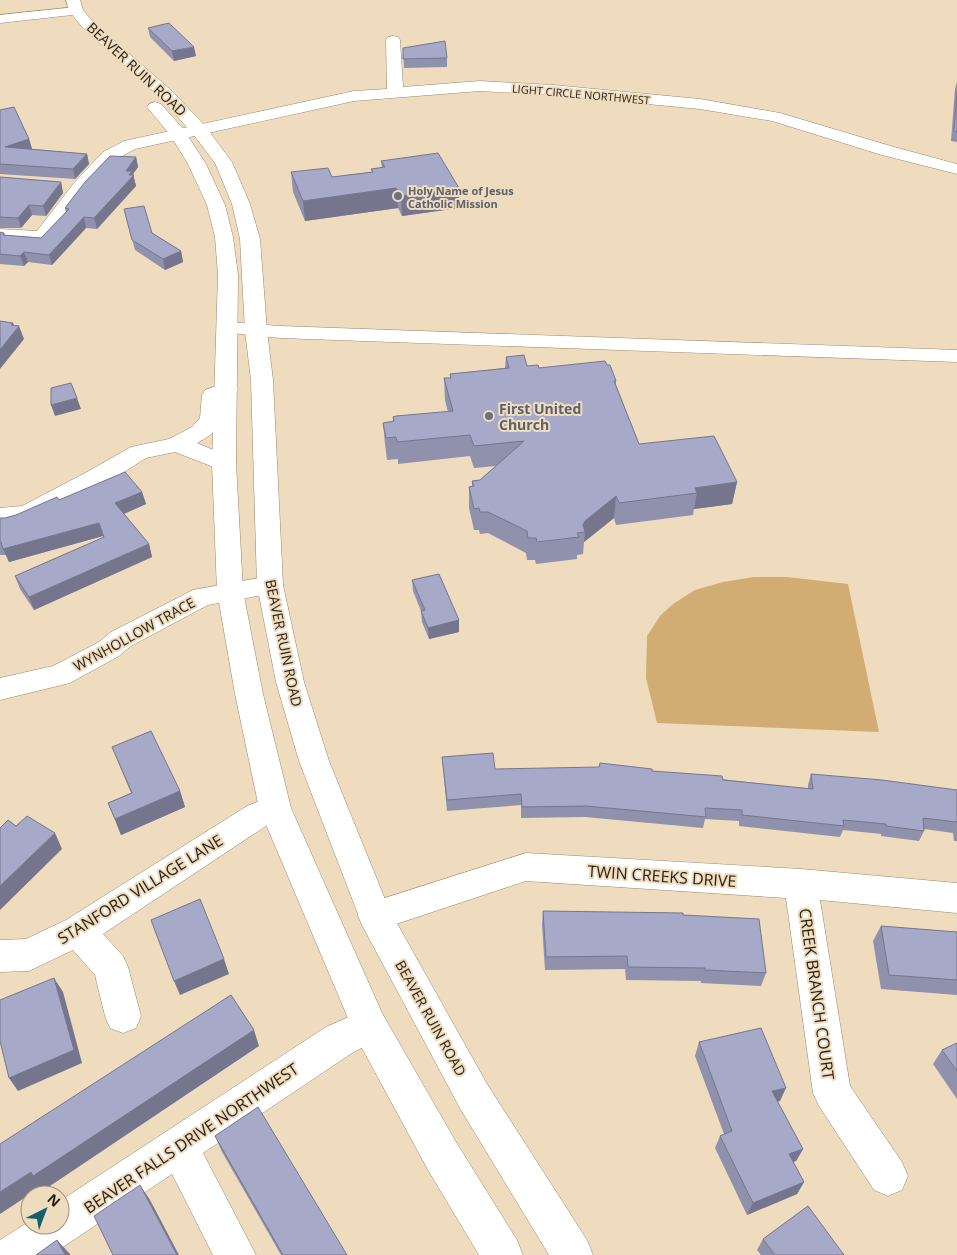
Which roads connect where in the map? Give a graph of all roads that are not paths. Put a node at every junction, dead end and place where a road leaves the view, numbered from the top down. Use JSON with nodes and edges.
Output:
{"nodes":[{"id":1,"x":74,"y":5,"type":"edge"},
{"id":2,"x":59,"y":12,"type":"edge"},
{"id":3,"x":0,"y":20,"type":"edge"},
{"id":4,"x":393,"y":40,"type":"dead end"},
{"id":5,"x":91,"y":47,"type":"dead end"},
{"id":6,"x":395,"y":92,"type":"junction"},
{"id":7,"x":146,"y":98,"type":"dead end"},
{"id":8,"x":189,"y":132,"type":"junction"},
{"id":9,"x":957,"y":169,"type":"edge"},
{"id":10,"x":0,"y":235,"type":"edge"},
{"id":11,"x":228,"y":328,"type":"junction"},
{"id":12,"x":256,"y":331,"type":"junction"},
{"id":13,"x":957,"y":356,"type":"edge"},
{"id":14,"x":227,"y":389,"type":"junction"},
{"id":15,"x":176,"y":445,"type":"junction"},
{"id":16,"x":224,"y":463,"type":"junction"},
{"id":17,"x":0,"y":516,"type":"edge"},
{"id":18,"x":270,"y":585,"type":"junction"},
{"id":19,"x":230,"y":591,"type":"junction"},
{"id":20,"x":0,"y":689,"type":"edge"},
{"id":21,"x":275,"y":808,"type":"junction"},
{"id":22,"x":802,"y":884,"type":"junction"},
{"id":23,"x":957,"y":898,"type":"edge"},
{"id":24,"x":375,"y":916,"type":"junction"},
{"id":25,"x":78,"y":931,"type":"junction"},
{"id":26,"x":0,"y":956,"type":"edge"},
{"id":27,"x":123,"y":1016,"type":"dead end"},
{"id":28,"x":369,"y":1025,"type":"junction"},
{"id":29,"x":179,"y":1146,"type":"junction"},
{"id":30,"x":888,"y":1176,"type":"dead end"},
{"id":31,"x":15,"y":1255,"type":"edge"},
{"id":32,"x":235,"y":1255,"type":"edge"},
{"id":33,"x":502,"y":1255,"type":"edge"},
{"id":34,"x":572,"y":1255,"type":"edge"}],
"edges":[{"from":1,"to":2,"type":"street"},
{"from":1,"to":8,"type":"street","name":"BEAVER RUIN ROAD"},
{"from":2,"to":3,"type":"street"},
{"from":2,"to":5,"type":"street","name":"BEAVER RUIN ROAD"},
{"from":4,"to":6,"type":"street"},
{"from":6,"to":8,"type":"street","name":"LIGHT CIRCLE NORTHWEST"},
{"from":6,"to":9,"type":"street","name":"LIGHT CIRCLE NORTHWEST"},
{"from":7,"to":8,"type":"street","name":"BEAVER RUIN ROAD"},
{"from":8,"to":10,"type":"street","name":"LIGHT CIRCLE NORTHWEST"},
{"from":8,"to":11,"type":"street","name":"BEAVER RUIN ROAD"},
{"from":8,"to":12,"type":"street","name":"BEAVER RUIN ROAD"},
{"from":11,"to":12,"type":"street"},
{"from":11,"to":14,"type":"street","name":"BEAVER RUIN ROAD"},
{"from":12,"to":13,"type":"street"},
{"from":12,"to":18,"type":"street","name":"BEAVER RUIN ROAD"},
{"from":14,"to":15,"type":"street"},
{"from":14,"to":16,"type":"street","name":"BEAVER RUIN ROAD"},
{"from":15,"to":16,"type":"street"},
{"from":15,"to":17,"type":"street"},
{"from":16,"to":19,"type":"street","name":"BEAVER RUIN ROAD"},
{"from":18,"to":19,"type":"street","name":"WYNHOLLOW TRACE"},
{"from":18,"to":24,"type":"street","name":"BEAVER RUIN ROAD"},
{"from":19,"to":20,"type":"street","name":"WYNHOLLOW TRACE"},
{"from":19,"to":21,"type":"street","name":"BEAVER RUIN ROAD"},
{"from":21,"to":25,"type":"street","name":"STANFORD VILLAGE LANE"},
{"from":21,"to":28,"type":"street","name":"BEAVER RUIN ROAD"},
{"from":22,"to":23,"type":"street","name":"TWIN CREEKS DRIVE"},
{"from":22,"to":24,"type":"street","name":"TWIN CREEKS DRIVE"},
{"from":22,"to":30,"type":"street","name":"CREEK BRANCH COURT"},
{"from":24,"to":34,"type":"street","name":"BEAVER RUIN ROAD"},
{"from":25,"to":26,"type":"street","name":"STANFORD VILLAGE LANE"},
{"from":25,"to":27,"type":"street"},
{"from":28,"to":29,"type":"street","name":"BEAVER FALLS DRIVE NORTHWEST"},
{"from":28,"to":33,"type":"street","name":"BEAVER RUIN ROAD"},
{"from":29,"to":31,"type":"street","name":"BEAVER FALLS DRIVE NORTHWEST"},
{"from":29,"to":32,"type":"street"}]}
